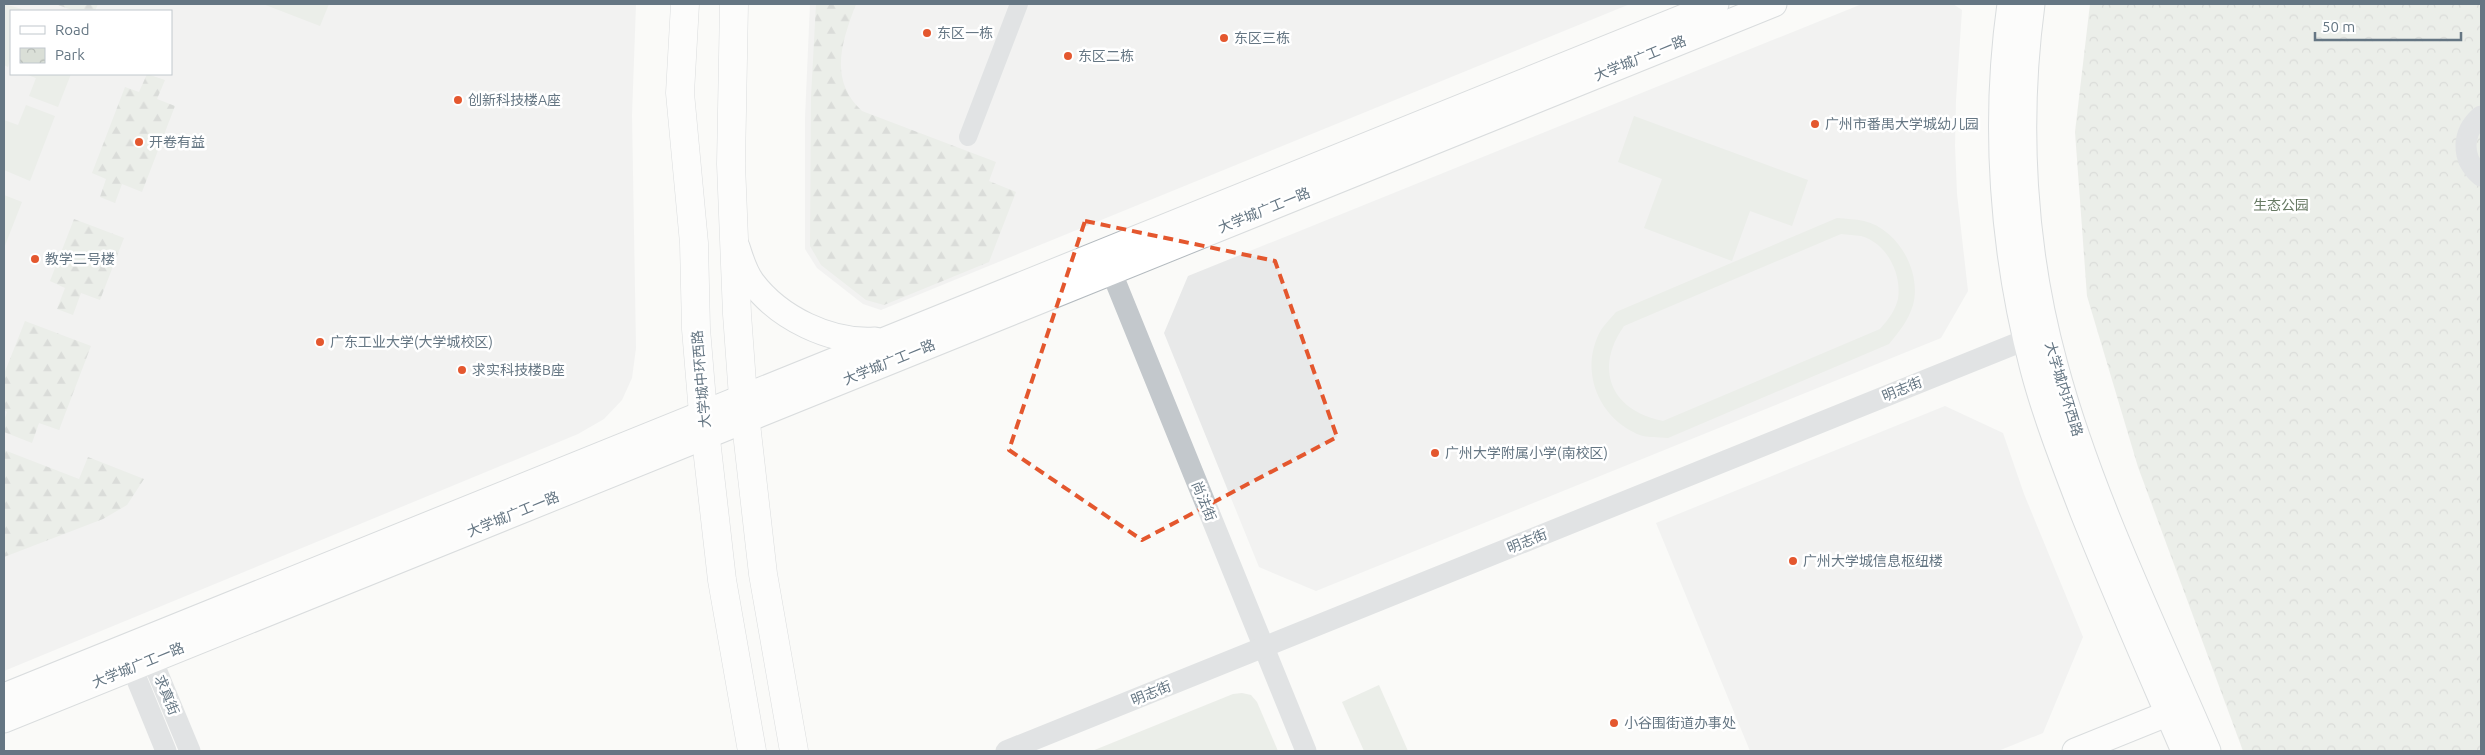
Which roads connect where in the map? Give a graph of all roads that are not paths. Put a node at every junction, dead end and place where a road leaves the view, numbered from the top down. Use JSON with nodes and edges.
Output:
{"nodes":[{"id":1,"x":685,"y":4,"type":"edge"},
{"id":2,"x":734,"y":4,"type":"edge"},
{"id":3,"x":1019,"y":4,"type":"edge"},
{"id":4,"x":1716,"y":4,"type":"edge"},
{"id":5,"x":1774,"y":4,"type":"edge"},
{"id":6,"x":2032,"y":4,"type":"edge"},
{"id":7,"x":2008,"y":8,"type":"edge"},
{"id":8,"x":2481,"y":116,"type":"edge"},
{"id":9,"x":968,"y":137,"type":"dead end"},
{"id":10,"x":2481,"y":176,"type":"edge"},
{"id":11,"x":735,"y":241,"type":"junction"},
{"id":12,"x":1107,"y":262,"type":"junction"},
{"id":13,"x":2036,"y":335,"type":"junction"},
{"id":14,"x":885,"y":340,"type":"junction"},
{"id":15,"x":744,"y":408,"type":"junction"},
{"id":16,"x":704,"y":425,"type":"junction"},
{"id":17,"x":1264,"y":647,"type":"junction"},
{"id":18,"x":138,"y":654,"type":"junction"},
{"id":19,"x":4,"y":696,"type":"edge"},
{"id":20,"x":2178,"y":710,"type":"junction"},
{"id":21,"x":4,"y":720,"type":"edge"},
{"id":22,"x":166,"y":751,"type":"edge"},
{"id":23,"x":190,"y":751,"type":"edge"},
{"id":24,"x":752,"y":751,"type":"edge"},
{"id":25,"x":794,"y":751,"type":"edge"},
{"id":26,"x":1006,"y":751,"type":"edge"},
{"id":27,"x":1306,"y":751,"type":"edge"},
{"id":28,"x":2075,"y":751,"type":"edge"},
{"id":29,"x":2184,"y":751,"type":"edge"},
{"id":30,"x":2208,"y":751,"type":"edge"}],
"edges":[{"from":1,"to":16,"type":"main road","name":"大学城中环西路"},
{"from":2,"to":11,"type":"main road"},
{"from":3,"to":9,"type":"street"},
{"from":4,"to":12,"type":"main road","name":"大学城广工一路"},
{"from":5,"to":12,"type":"main road","name":"大学城广工一路"},
{"from":6,"to":13,"type":"main road","name":"大学城内环西路"},
{"from":7,"to":13,"type":"main road","name":"大学城内环西路"},
{"from":8,"to":10,"type":"street"},
{"from":11,"to":14,"type":"main road"},
{"from":11,"to":15,"type":"main road"},
{"from":12,"to":14,"type":"main road","name":"大学城广工一路"},
{"from":12,"to":15,"type":"main road","name":"大学城广工一路"},
{"from":12,"to":17,"type":"street","name":"尚法街"},
{"from":13,"to":17,"type":"street","name":"明志街"},
{"from":13,"to":20,"type":"main road","name":"大学城内环西路"},
{"from":14,"to":15,"type":"main road","name":"大学城广工一路"},
{"from":15,"to":16,"type":"main road","name":"大学城广工一路"},
{"from":15,"to":25,"type":"main road"},
{"from":16,"to":18,"type":"main road","name":"大学城广工一路"},
{"from":16,"to":24,"type":"main road","name":"大学城中环西路"},
{"from":17,"to":26,"type":"street","name":"明志街"},
{"from":17,"to":27,"type":"street","name":"尚法街"},
{"from":18,"to":19,"type":"main road","name":"大学城广工一路"},
{"from":18,"to":21,"type":"main road","name":"大学城广工一路"},
{"from":18,"to":22,"type":"street","name":"求真街"},
{"from":18,"to":23,"type":"street","name":"求真街"},
{"from":20,"to":28,"type":"main road"},
{"from":20,"to":29,"type":"main road"},
{"from":20,"to":30,"type":"main road","name":"大学城内环西路"}]}
